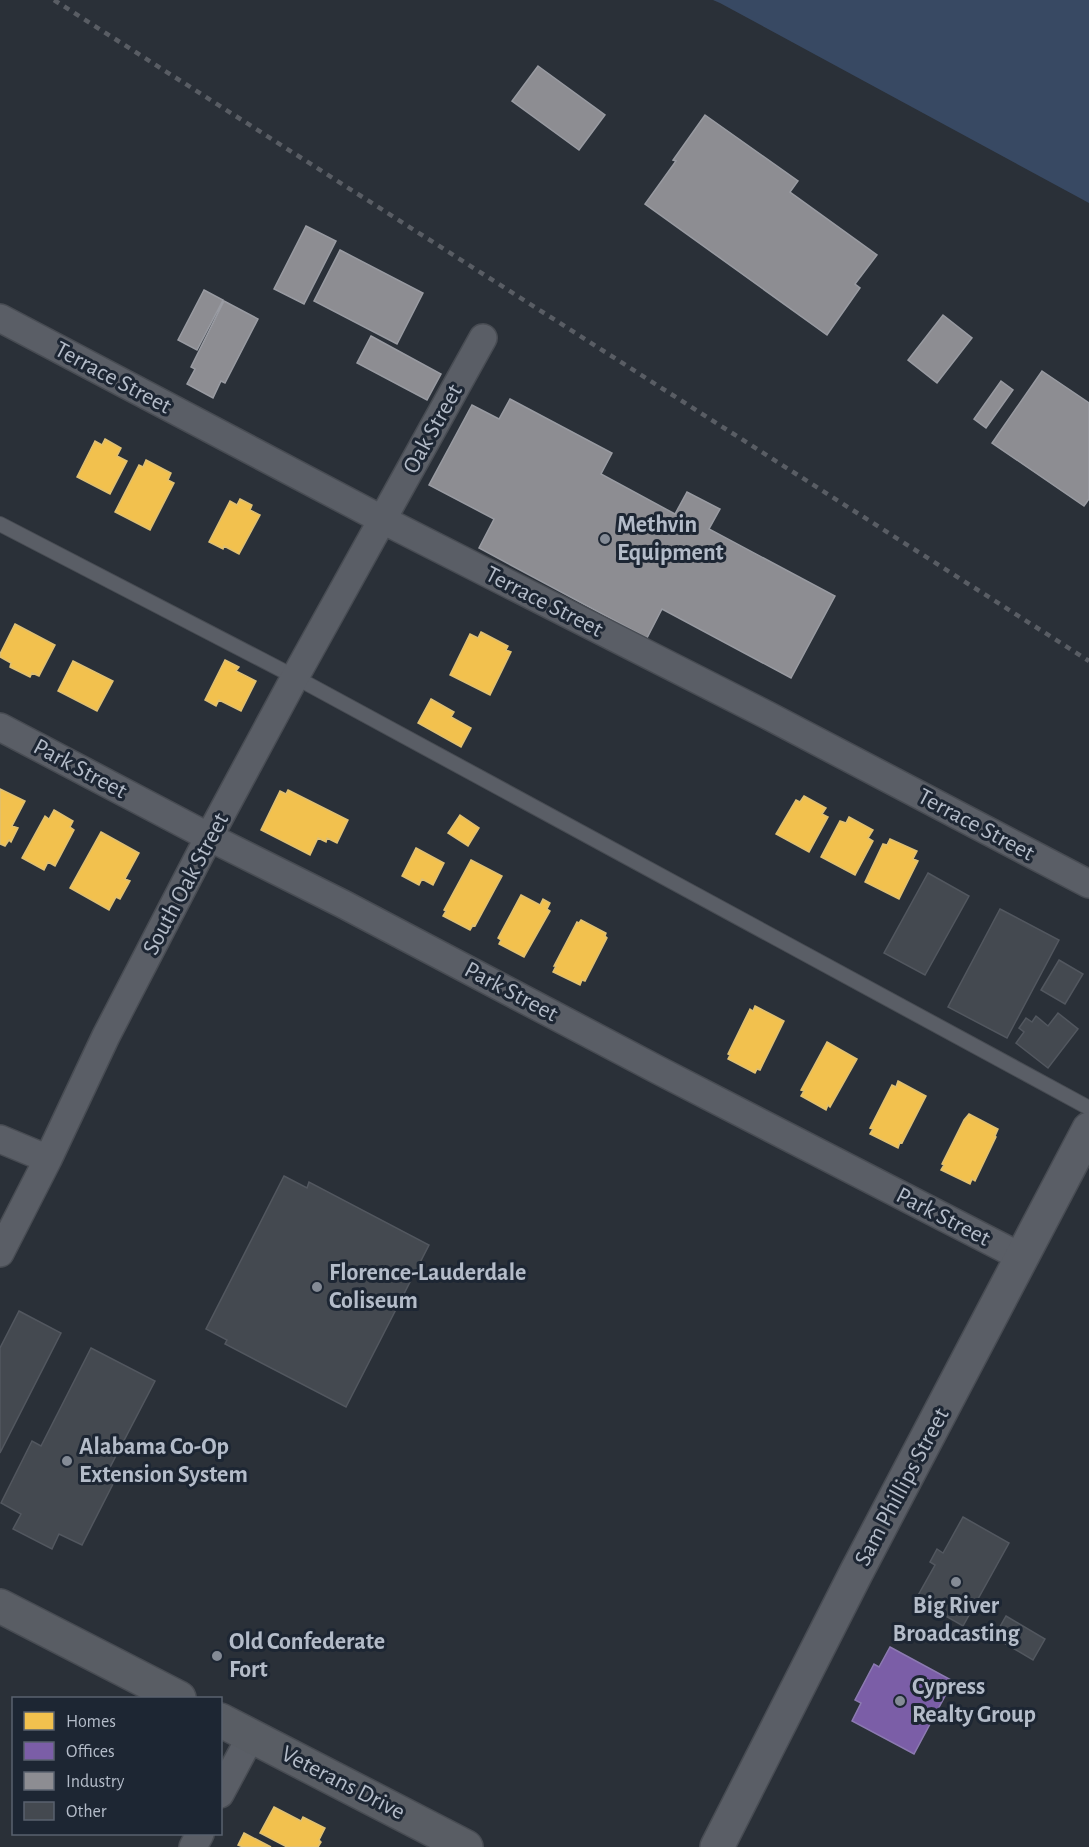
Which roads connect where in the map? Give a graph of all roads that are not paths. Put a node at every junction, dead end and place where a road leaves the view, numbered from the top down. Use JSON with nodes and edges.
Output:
{"nodes":[{"id":1,"x":0,"y":318,"type":"edge"},
{"id":2,"x":483,"y":338,"type":"dead end"},
{"id":3,"x":383,"y":520,"type":"junction"},
{"id":4,"x":0,"y":524,"type":"edge"},
{"id":5,"x":295,"y":677,"type":"junction"},
{"id":6,"x":0,"y":727,"type":"edge"},
{"id":7,"x":210,"y":837,"type":"junction"},
{"id":8,"x":1089,"y":884,"type":"edge"},
{"id":9,"x":1089,"y":1108,"type":"edge"},
{"id":10,"x":1089,"y":1129,"type":"edge"},
{"id":11,"x":0,"y":1139,"type":"edge"},
{"id":12,"x":48,"y":1159,"type":"junction"},
{"id":13,"x":0,"y":1253,"type":"edge"},
{"id":14,"x":1023,"y":1258,"type":"junction"},
{"id":15,"x":0,"y":1606,"type":"edge"},
{"id":16,"x":177,"y":1697,"type":"edge"},
{"id":17,"x":222,"y":1721,"type":"edge"},
{"id":18,"x":251,"y":1736,"type":"junction"},
{"id":19,"x":222,"y":1790,"type":"edge"},
{"id":20,"x":466,"y":1847,"type":"edge"},
{"id":21,"x":717,"y":1847,"type":"edge"}],
"edges":[{"from":1,"to":3,"type":"street","name":"Terrace Street"},
{"from":2,"to":3,"type":"street","name":"Oak Street"},
{"from":3,"to":5,"type":"street","name":"South Oak Street"},
{"from":3,"to":8,"type":"street","name":"Terrace Street"},
{"from":4,"to":5,"type":"lane"},
{"from":5,"to":7,"type":"street","name":"South Oak Street"},
{"from":5,"to":9,"type":"lane"},
{"from":6,"to":7,"type":"street","name":"Park Street"},
{"from":7,"to":12,"type":"street","name":"South Oak Street"},
{"from":7,"to":14,"type":"street","name":"Park Street"},
{"from":10,"to":14,"type":"street","name":"Sam Phillips Street"},
{"from":11,"to":12,"type":"street"},
{"from":12,"to":13,"type":"street","name":"South Oak Street"},
{"from":14,"to":21,"type":"street","name":"Sam Phillips Street"},
{"from":15,"to":16,"type":"main road"},
{"from":17,"to":18,"type":"main road","name":"Veterans Drive"},
{"from":18,"to":19,"type":"street"},
{"from":18,"to":20,"type":"main road","name":"Veterans Drive"}]}
